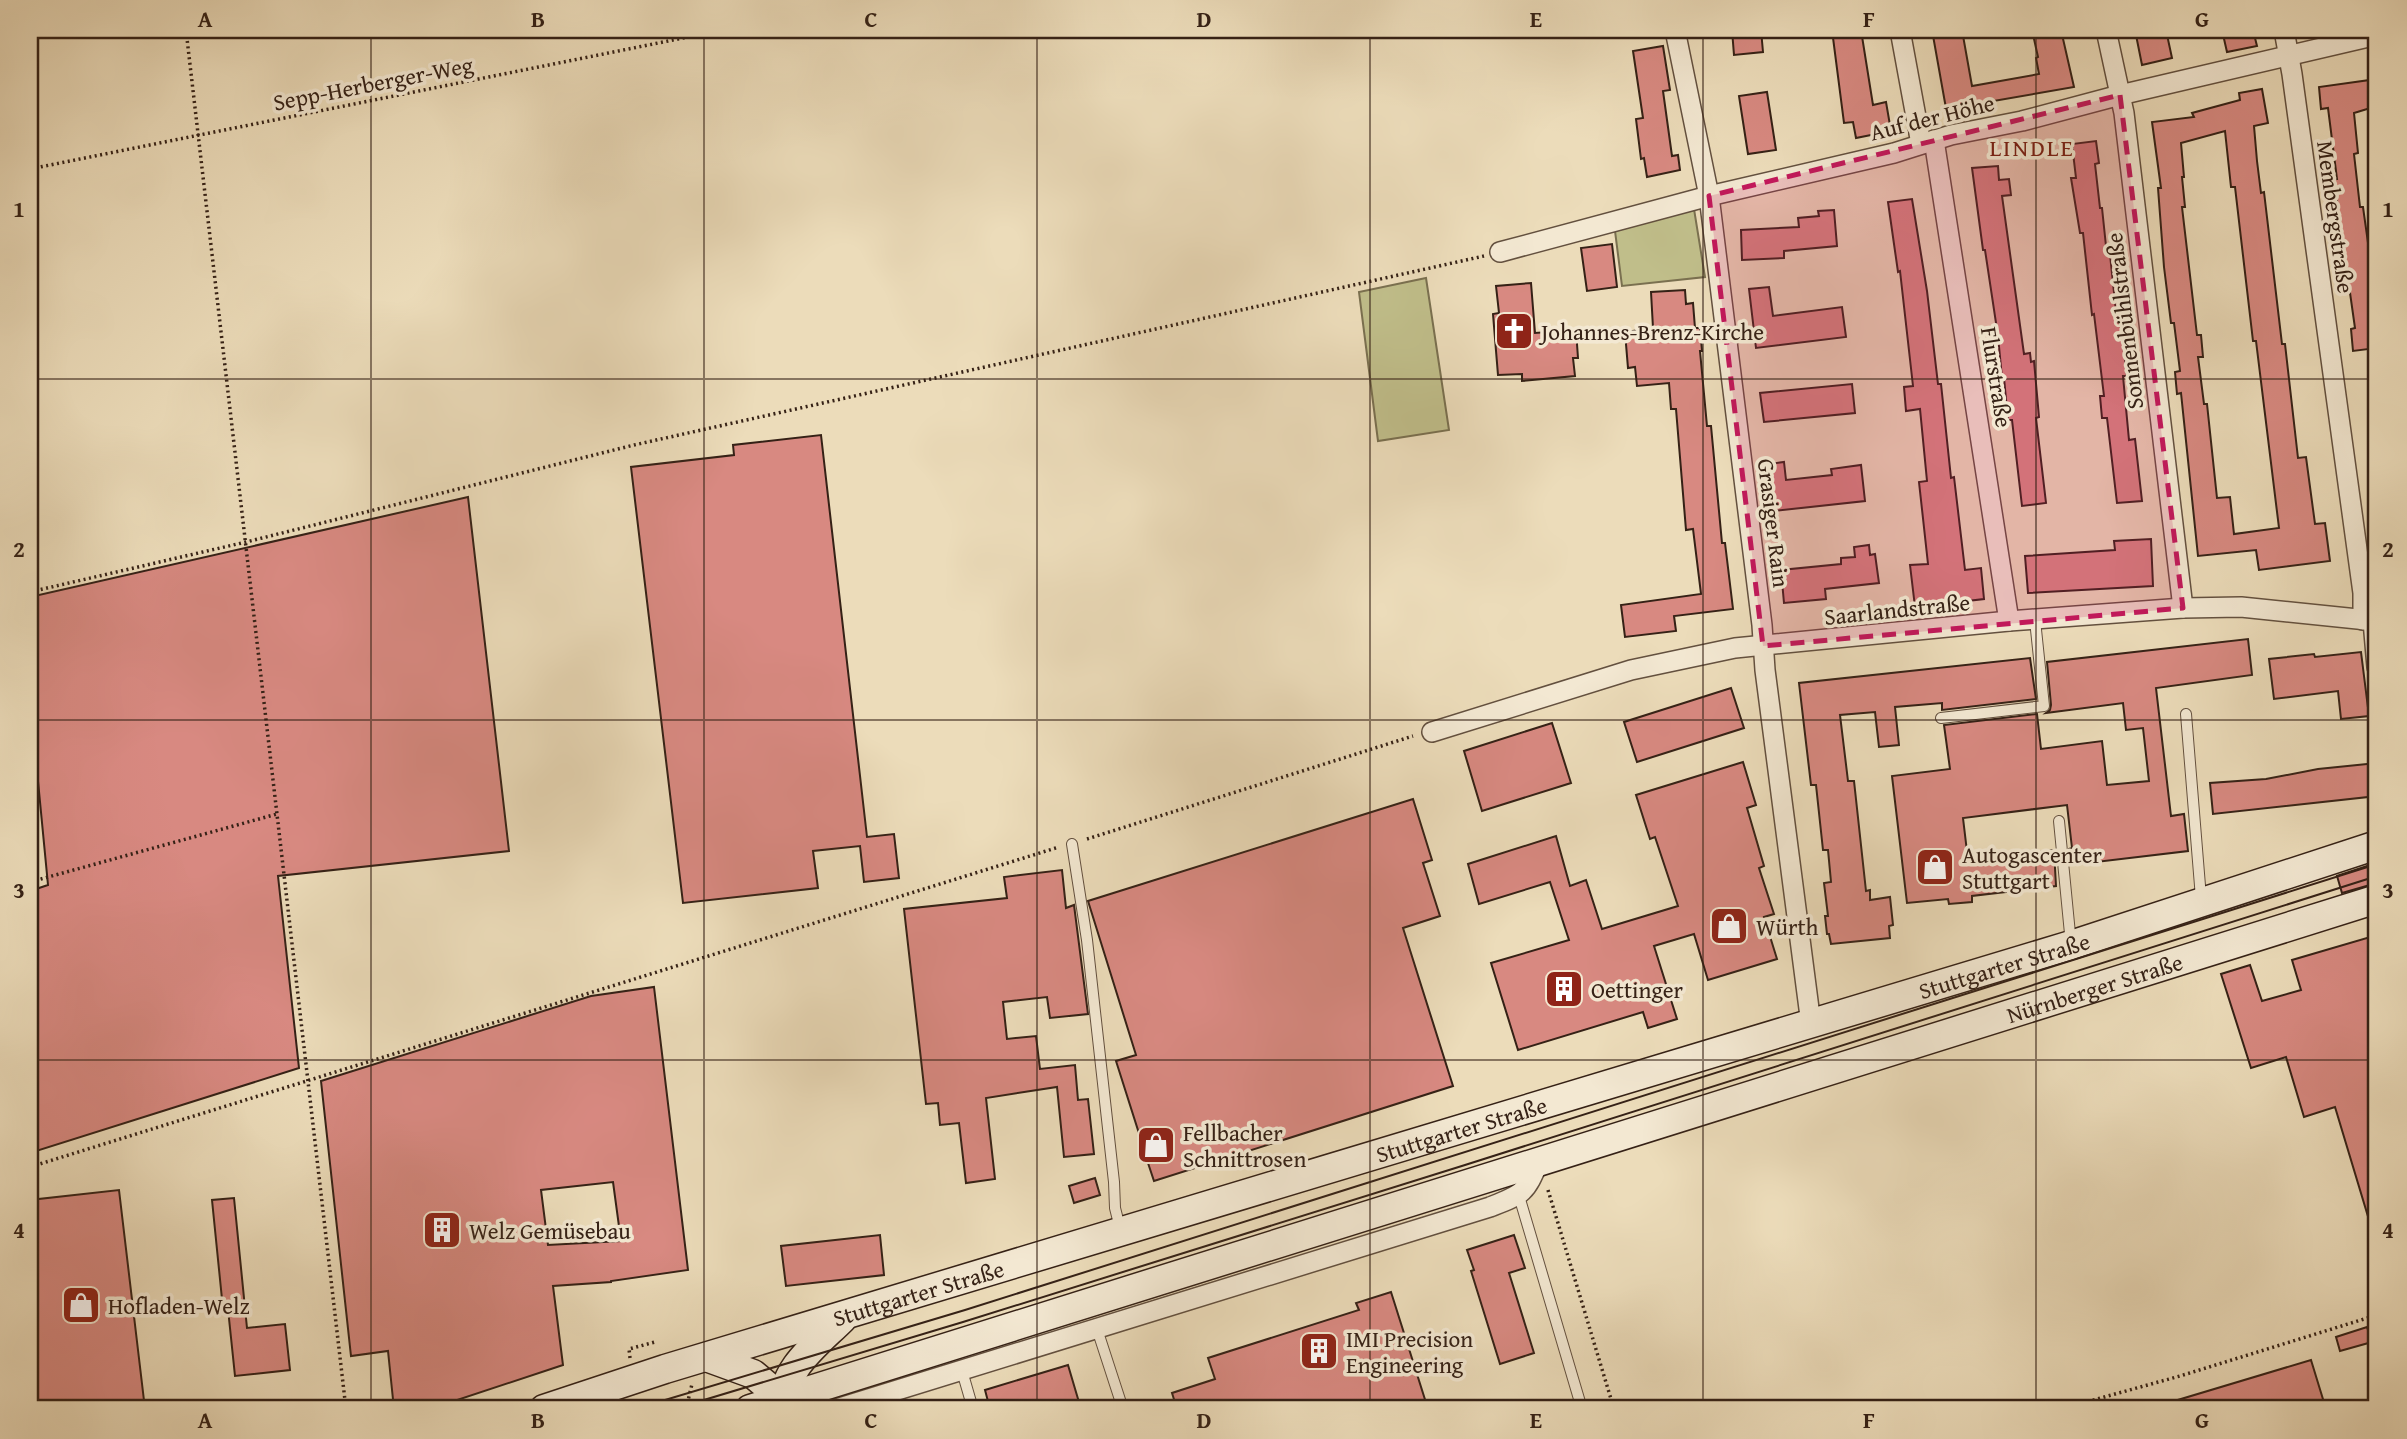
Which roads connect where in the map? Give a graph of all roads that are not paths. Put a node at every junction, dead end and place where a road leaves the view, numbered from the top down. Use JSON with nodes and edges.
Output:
{"nodes":[{"id":1,"x":1675,"y":30,"type":"edge"},
{"id":2,"x":1900,"y":30,"type":"edge"},
{"id":3,"x":2106,"y":30,"type":"edge"},
{"id":4,"x":2284,"y":30,"type":"edge"},
{"id":5,"x":2377,"y":35,"type":"edge"},
{"id":6,"x":2289,"y":55,"type":"junction"},
{"id":7,"x":2120,"y":95,"type":"junction"},
{"id":8,"x":1928,"y":142,"type":"junction"},
{"id":9,"x":1709,"y":196,"type":"junction"},
{"id":10,"x":1500,"y":252,"type":"road end"},
{"id":11,"x":2183,"y":608,"type":"junction"},
{"id":12,"x":2035,"y":620,"type":"junction"},
{"id":13,"x":2009,"y":621,"type":"junction"},
{"id":14,"x":2371,"y":621,"type":"edge"},
{"id":15,"x":1763,"y":646,"type":"junction"},
{"id":16,"x":2377,"y":667,"type":"edge"},
{"id":17,"x":2186,"y":714,"type":"dead end"},
{"id":18,"x":1941,"y":718,"type":"dead end"},
{"id":19,"x":1432,"y":732,"type":"road end"},
{"id":20,"x":2059,"y":821,"type":"dead end"},
{"id":21,"x":1072,"y":844,"type":"road end"},
{"id":22,"x":2377,"y":845,"type":"edge"},
{"id":23,"x":2377,"y":899,"type":"edge"},
{"id":24,"x":2201,"y":902,"type":"junction"},
{"id":25,"x":2071,"y":945,"type":"junction"},
{"id":26,"x":1811,"y":1024,"type":"junction"},
{"id":27,"x":1539,"y":1161,"type":"junction"},
{"id":28,"x":1519,"y":1196,"type":"junction"},
{"id":29,"x":1121,"y":1232,"type":"junction"},
{"id":30,"x":844,"y":1317,"type":"junction"},
{"id":31,"x":1097,"y":1329,"type":"junction"},
{"id":32,"x":699,"y":1367,"type":"junction"},
{"id":33,"x":962,"y":1371,"type":"junction"},
{"id":34,"x":784,"y":1404,"type":"edge"},
{"id":35,"x":544,"y":1409,"type":"edge"},
{"id":36,"x":750,"y":1409,"type":"edge"},
{"id":37,"x":836,"y":1409,"type":"edge"},
{"id":38,"x":974,"y":1409,"type":"edge"},
{"id":39,"x":1122,"y":1409,"type":"edge"},
{"id":40,"x":1582,"y":1409,"type":"edge"}],
"edges":[{"from":1,"to":9,"type":"street","name":"Grasiger Rain"},
{"from":2,"to":8,"type":"street","name":"Flurstraße"},
{"from":3,"to":7,"type":"street","name":"Sonnenbühlstraße"},
{"from":4,"to":6,"type":"street","name":"Membergstraße"},
{"from":5,"to":6,"type":"street","name":"Auf der Höhe"},
{"from":6,"to":7,"type":"street","name":"Auf der Höhe"},
{"from":6,"to":14,"type":"street","name":"Membergstraße"},
{"from":7,"to":8,"type":"street","name":"Auf der Höhe"},
{"from":7,"to":11,"type":"street","name":"Sonnenbühlstraße"},
{"from":8,"to":9,"type":"street","name":"Auf der Höhe"},
{"from":8,"to":13,"type":"street","name":"Flurstraße"},
{"from":9,"to":10,"type":"street","name":"Auf der Höhe"},
{"from":9,"to":15,"type":"street","name":"Grasiger Rain"},
{"from":11,"to":12,"type":"street","name":"Saarlandstraße"},
{"from":11,"to":14,"type":"street","name":"Saarlandstraße"},
{"from":12,"to":13,"type":"street","name":"Saarlandstraße"},
{"from":12,"to":18,"type":"lane"},
{"from":13,"to":15,"type":"street","name":"Saarlandstraße"},
{"from":14,"to":16,"type":"street","name":"Membergstraße"},
{"from":15,"to":19,"type":"street","name":"Saarlandstraße"},
{"from":15,"to":26,"type":"street","name":"Grasiger Rain"},
{"from":17,"to":24,"type":"lane"},
{"from":20,"to":25,"type":"lane"},
{"from":21,"to":29,"type":"lane"},
{"from":22,"to":24,"type":"main road","name":"Stuttgarter Straße"},
{"from":23,"to":27,"type":"main road","name":"Nürnberger Straße"},
{"from":24,"to":25,"type":"main road","name":"Stuttgarter Straße"},
{"from":25,"to":26,"type":"main road","name":"Stuttgarter Straße"},
{"from":26,"to":29,"type":"main road","name":"Stuttgarter Straße"},
{"from":27,"to":28,"type":"street"},
{"from":27,"to":34,"type":"main road"},
{"from":28,"to":31,"type":"street"},
{"from":28,"to":40,"type":"lane"},
{"from":29,"to":30,"type":"main road","name":"Stuttgarter Straße"},
{"from":30,"to":32,"type":"main road","name":"Stuttgarter Straße"},
{"from":30,"to":34,"type":"main road"},
{"from":31,"to":33,"type":"street"},
{"from":31,"to":39,"type":"lane"},
{"from":32,"to":34,"type":"main road"},
{"from":32,"to":35,"type":"main road","name":"Stuttgarter Straße"},
{"from":33,"to":37,"type":"street"},
{"from":33,"to":38,"type":"lane"},
{"from":34,"to":36,"type":"main road"}]}
